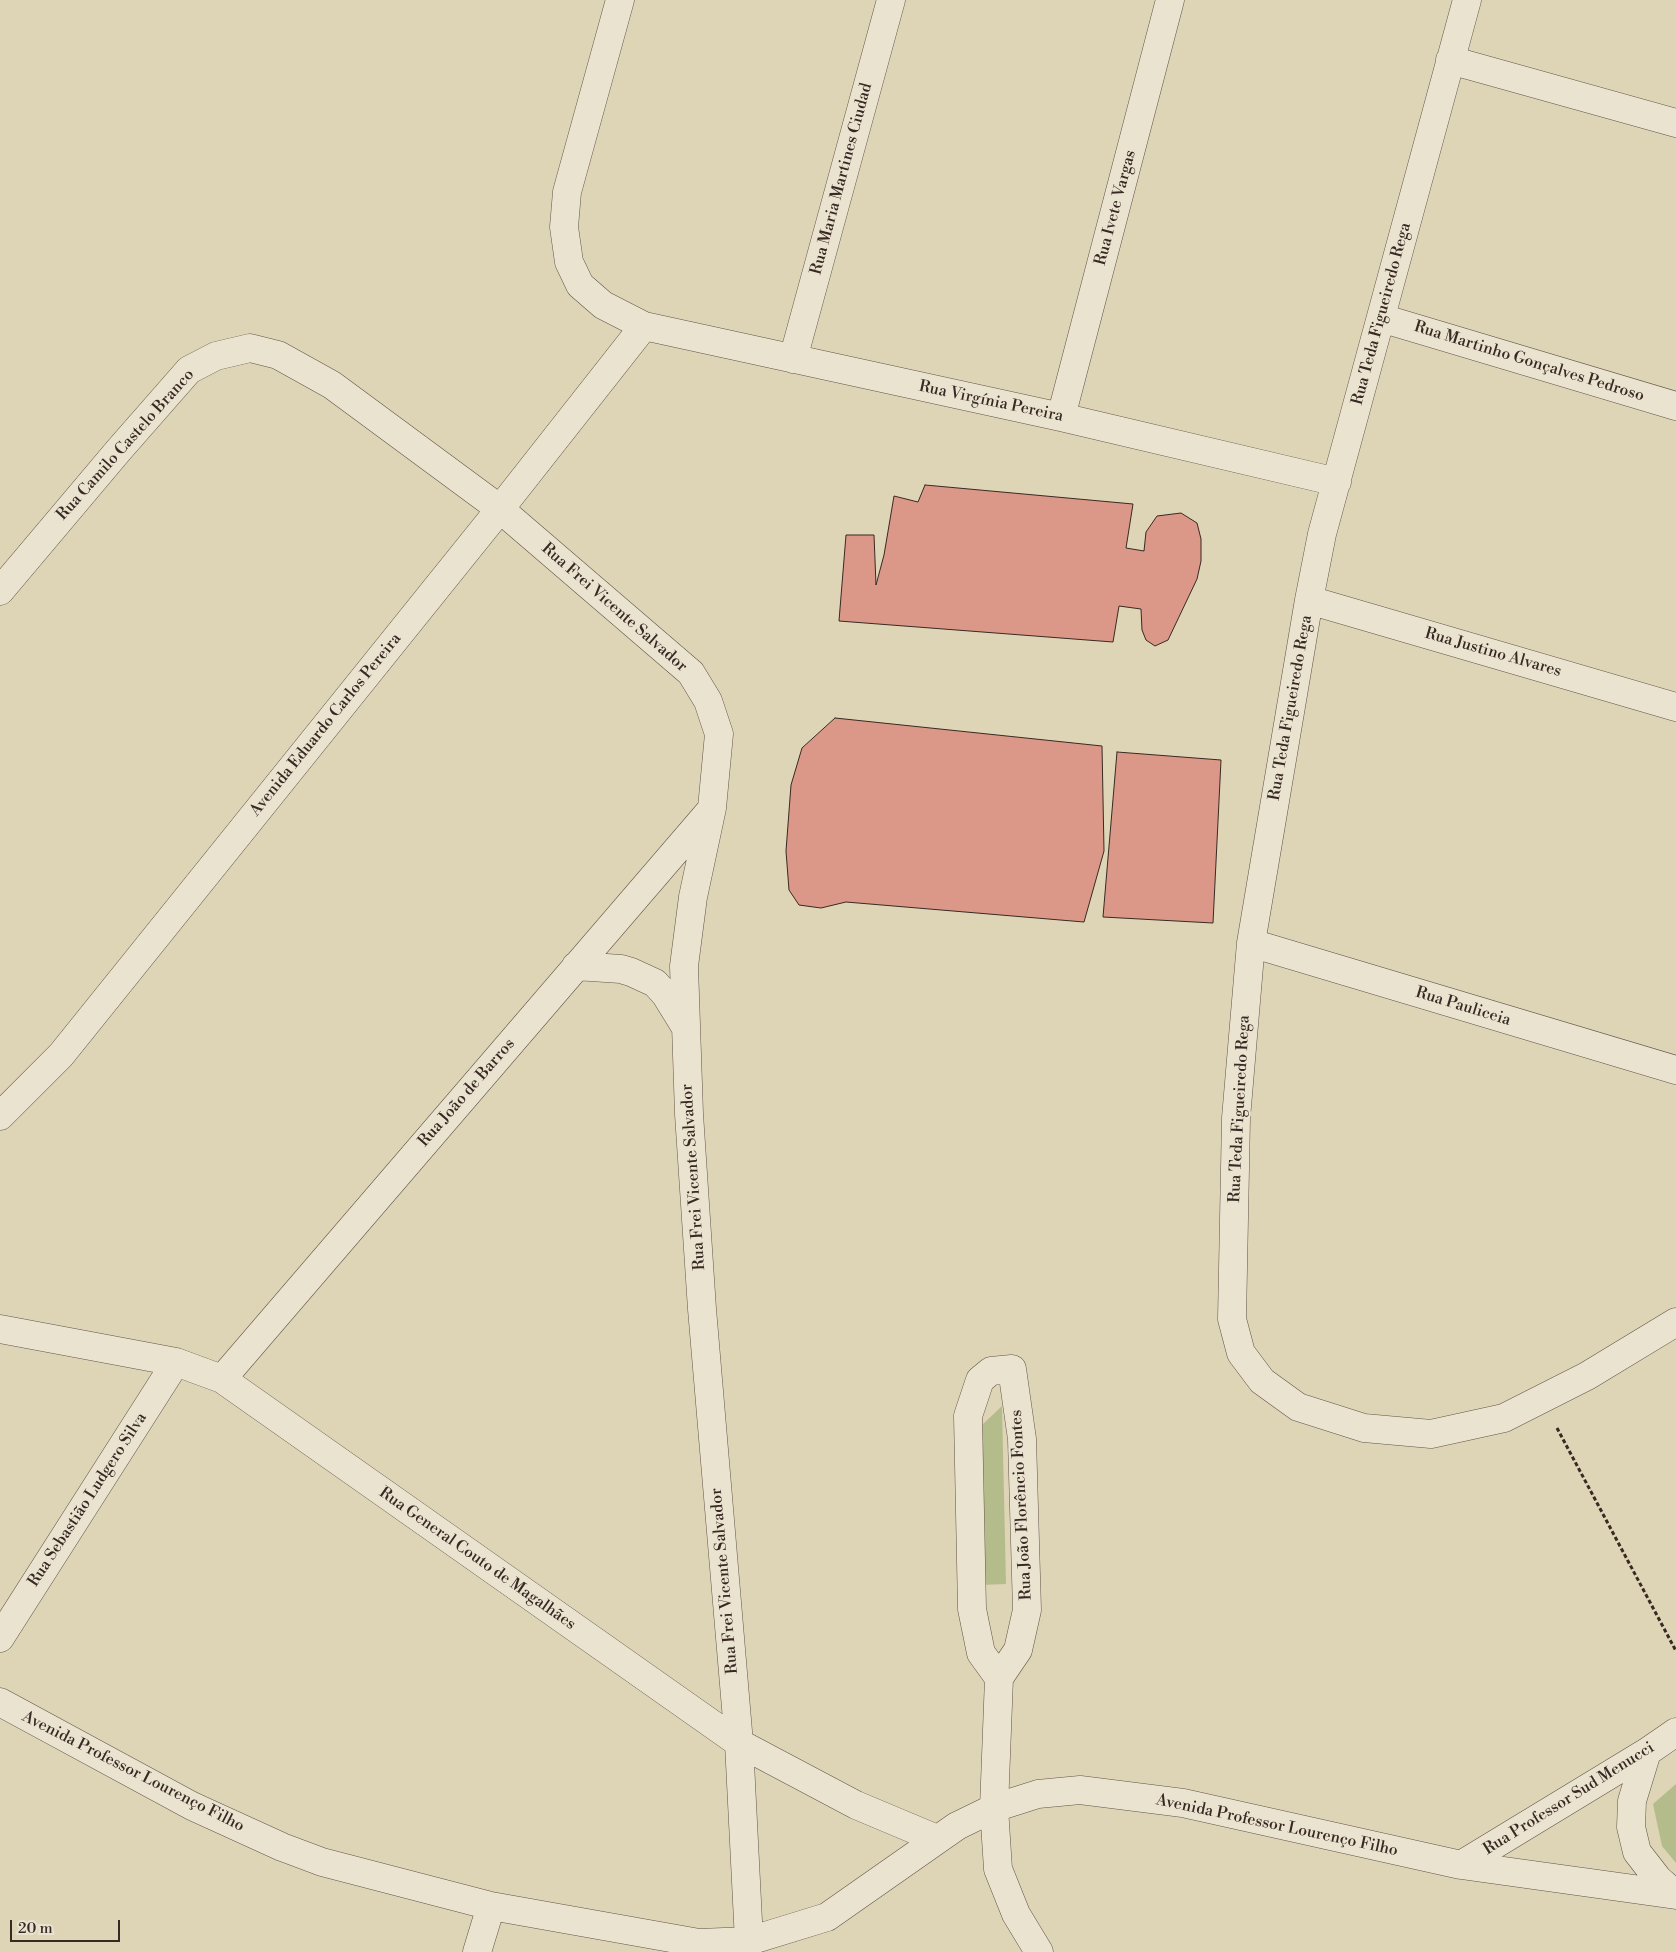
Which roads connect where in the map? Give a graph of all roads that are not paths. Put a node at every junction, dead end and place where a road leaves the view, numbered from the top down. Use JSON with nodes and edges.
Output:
{"nodes":[{"id":1,"x":620,"y":0,"type":"edge"},
{"id":2,"x":891,"y":0,"type":"edge"},
{"id":3,"x":1170,"y":0,"type":"edge"},
{"id":4,"x":1467,"y":0,"type":"edge"},
{"id":5,"x":1450,"y":60,"type":"junction"},
{"id":6,"x":1676,"y":123,"type":"edge"},
{"id":7,"x":1381,"y":318,"type":"junction"},
{"id":8,"x":644,"y":326,"type":"junction"},
{"id":9,"x":793,"y":359,"type":"junction"},
{"id":10,"x":1676,"y":406,"type":"edge"},
{"id":11,"x":1061,"y":417,"type":"junction"},
{"id":12,"x":1337,"y":482,"type":"junction"},
{"id":13,"x":500,"y":509,"type":"junction"},
{"id":14,"x":0,"y":591,"type":"edge"},
{"id":15,"x":1309,"y":600,"type":"junction"},
{"id":16,"x":1676,"y":707,"type":"edge"},
{"id":17,"x":712,"y":808,"type":"junction"},
{"id":18,"x":1251,"y":943,"type":"junction"},
{"id":19,"x":576,"y":966,"type":"junction"},
{"id":20,"x":687,"y":1030,"type":"junction"},
{"id":21,"x":1676,"y":1070,"type":"edge"},
{"id":22,"x":0,"y":1116,"type":"edge"},
{"id":23,"x":1676,"y":1322,"type":"edge"},
{"id":24,"x":0,"y":1329,"type":"edge"},
{"id":25,"x":176,"y":1362,"type":"junction"},
{"id":26,"x":222,"y":1379,"type":"junction"},
{"id":27,"x":0,"y":1638,"type":"edge"},
{"id":28,"x":999,"y":1678,"type":"junction"},
{"id":29,"x":0,"y":1702,"type":"edge"},
{"id":30,"x":1676,"y":1732,"type":"edge"},
{"id":31,"x":739,"y":1743,"type":"junction"},
{"id":32,"x":1647,"y":1752,"type":"junction"},
{"id":33,"x":994,"y":1808,"type":"junction"},
{"id":34,"x":936,"y":1839,"type":"junction"},
{"id":35,"x":1461,"y":1865,"type":"junction"},
{"id":36,"x":1676,"y":1895,"type":"edge"},
{"id":37,"x":491,"y":1906,"type":"junction"},
{"id":38,"x":749,"y":1941,"type":"junction"},
{"id":39,"x":477,"y":1952,"type":"edge"},
{"id":40,"x":1039,"y":1952,"type":"edge"}],
"edges":[{"from":1,"to":8,"type":"street","name":"Rua Virgínia Pereira"},
{"from":2,"to":9,"type":"street","name":"Rua Maria Martines Ciudad"},
{"from":3,"to":11,"type":"street","name":"Rua Ivete Vargas"},
{"from":4,"to":5,"type":"street","name":"Rua Teda Figueiredo Rega"},
{"from":5,"to":6,"type":"street"},
{"from":5,"to":7,"type":"street","name":"Rua Teda Figueiredo Rega"},
{"from":7,"to":10,"type":"street","name":"Rua Martinho Gonçalves Pedroso"},
{"from":7,"to":12,"type":"street","name":"Rua Teda Figueiredo Rega"},
{"from":8,"to":9,"type":"street","name":"Rua Virgínia Pereira"},
{"from":8,"to":13,"type":"street","name":"Avenida Eduardo Carlos Pereira"},
{"from":9,"to":11,"type":"street","name":"Rua Virgínia Pereira"},
{"from":11,"to":12,"type":"street","name":"Rua Virgínia Pereira"},
{"from":12,"to":15,"type":"street","name":"Rua Teda Figueiredo Rega"},
{"from":13,"to":14,"type":"street","name":"Rua Camilo Castelo Branco"},
{"from":13,"to":17,"type":"street","name":"Rua Frei Vicente Salvador"},
{"from":13,"to":22,"type":"street","name":"Avenida Eduardo Carlos Pereira"},
{"from":15,"to":16,"type":"street","name":"Rua Justino Alvares"},
{"from":15,"to":18,"type":"street","name":"Rua Teda Figueiredo Rega"},
{"from":17,"to":19,"type":"street","name":"Rua João de Barros"},
{"from":17,"to":20,"type":"street","name":"Rua Frei Vicente Salvador"},
{"from":18,"to":21,"type":"street","name":"Rua Pauliceia"},
{"from":18,"to":23,"type":"street","name":"Rua Teda Figueiredo Rega"},
{"from":19,"to":20,"type":"street"},
{"from":19,"to":26,"type":"street","name":"Rua João de Barros"},
{"from":20,"to":31,"type":"street","name":"Rua Frei Vicente Salvador"},
{"from":24,"to":25,"type":"street","name":"Rua General Couto de Magalhães"},
{"from":25,"to":26,"type":"street","name":"Rua General Couto de Magalhães"},
{"from":25,"to":27,"type":"street","name":"Rua Sebastião Ludgero Silva"},
{"from":26,"to":31,"type":"street","name":"Rua General Couto de Magalhães"},
{"from":28,"to":28,"type":"street","name":"Rua João Florêncio Fontes"},
{"from":28,"to":33,"type":"street"},
{"from":29,"to":37,"type":"street","name":"Avenida Professor Lourenço Filho"},
{"from":30,"to":32,"type":"street","name":"Rua Professor Sud Menucci"},
{"from":31,"to":34,"type":"street","name":"Rua General Couto de Magalhães"},
{"from":31,"to":38,"type":"street","name":"Rua Frei Vicente Salvador"},
{"from":32,"to":35,"type":"street","name":"Rua Professor Sud Menucci"},
{"from":32,"to":36,"type":"street"},
{"from":33,"to":34,"type":"street","name":"Avenida Professor Lourenço Filho"},
{"from":33,"to":35,"type":"street","name":"Avenida Professor Lourenço Filho"},
{"from":33,"to":40,"type":"street"},
{"from":34,"to":38,"type":"street","name":"Avenida Professor Lourenço Filho"},
{"from":35,"to":36,"type":"street","name":"Avenida Professor Lourenço Filho"},
{"from":37,"to":38,"type":"street","name":"Avenida Professor Lourenço Filho"},
{"from":37,"to":39,"type":"street"}]}
